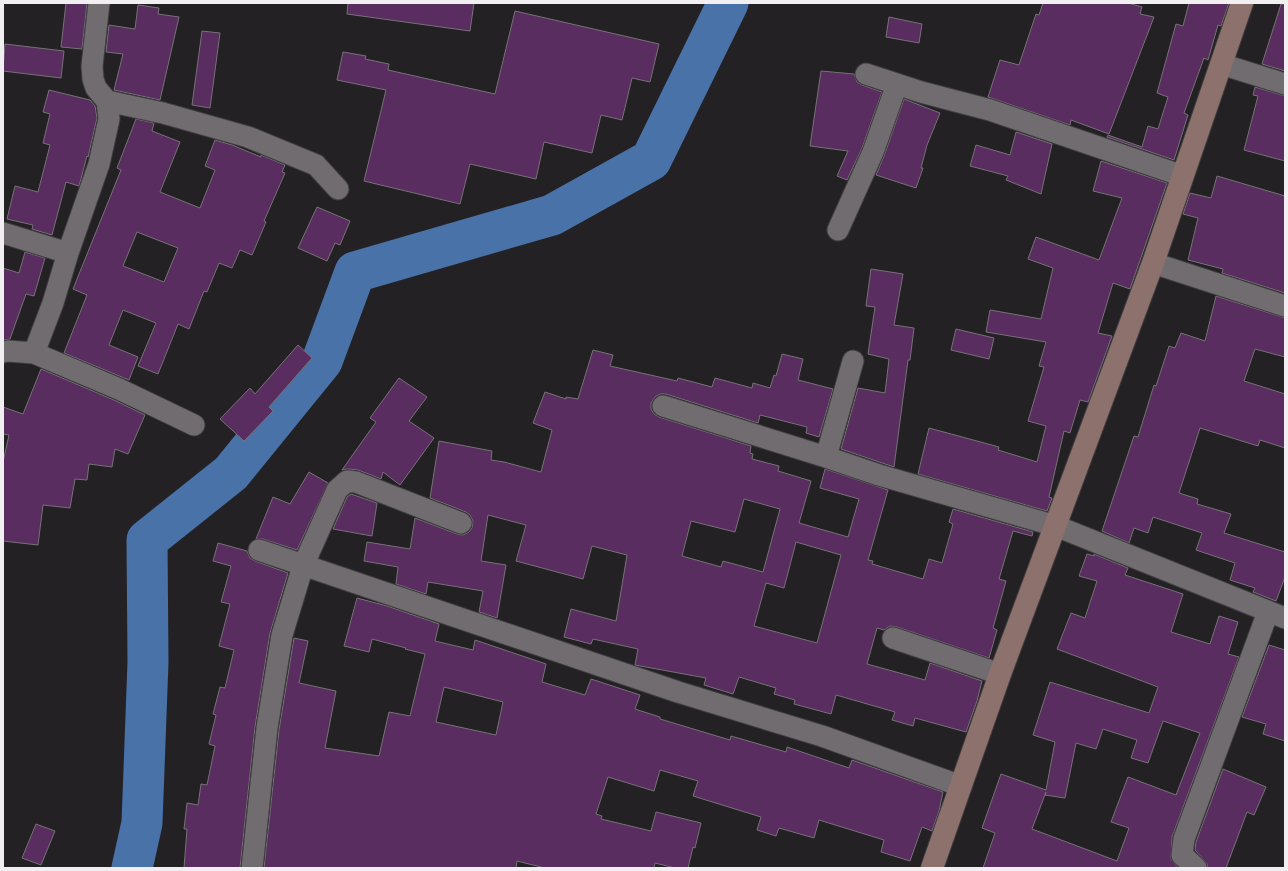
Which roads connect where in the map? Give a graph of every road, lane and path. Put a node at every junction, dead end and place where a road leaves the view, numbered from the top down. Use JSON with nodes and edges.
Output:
{"nodes":[{"id":1,"x":99,"y":3,"type":"edge"},
{"id":2,"x":1242,"y":3,"type":"edge"},
{"id":3,"x":1221,"y":64,"type":"junction"},
{"id":4,"x":866,"y":74,"type":"dead end"},
{"id":5,"x":897,"y":84,"type":"junction"},
{"id":6,"x":1285,"y":84,"type":"edge"},
{"id":7,"x":107,"y":101,"type":"junction"},
{"id":8,"x":1183,"y":176,"type":"junction"},
{"id":9,"x":338,"y":189,"type":"dead end"},
{"id":10,"x":838,"y":230,"type":"dead end"},
{"id":11,"x":3,"y":233,"type":"edge"},
{"id":12,"x":68,"y":253,"type":"junction"},
{"id":13,"x":1153,"y":263,"type":"junction"},
{"id":14,"x":1285,"y":306,"type":"edge"},
{"id":15,"x":3,"y":352,"type":"edge"},
{"id":16,"x":34,"y":353,"type":"junction"},
{"id":17,"x":853,"y":361,"type":"dead end"},
{"id":18,"x":663,"y":406,"type":"dead end"},
{"id":19,"x":194,"y":425,"type":"dead end"},
{"id":20,"x":826,"y":457,"type":"junction"},
{"id":21,"x":461,"y":523,"type":"dead end"},
{"id":22,"x":1056,"y":526,"type":"junction"},
{"id":23,"x":259,"y":550,"type":"dead end"},
{"id":24,"x":303,"y":566,"type":"junction"},
{"id":25,"x":1277,"y":615,"type":"edge"},
{"id":26,"x":893,"y":638,"type":"dead end"},
{"id":27,"x":1000,"y":674,"type":"junction"},
{"id":28,"x":961,"y":786,"type":"junction"},
{"id":29,"x":252,"y":868,"type":"edge"},
{"id":30,"x":932,"y":868,"type":"edge"},
{"id":31,"x":1196,"y":868,"type":"edge"}],
"edges":[{"from":1,"to":7,"type":"street"},
{"from":2,"to":3,"type":"main road"},
{"from":3,"to":6,"type":"street"},
{"from":3,"to":8,"type":"main road"},
{"from":4,"to":5,"type":"street"},
{"from":5,"to":8,"type":"street"},
{"from":5,"to":10,"type":"street"},
{"from":7,"to":9,"type":"street"},
{"from":7,"to":12,"type":"street"},
{"from":8,"to":13,"type":"main road"},
{"from":11,"to":12,"type":"street"},
{"from":12,"to":16,"type":"street"},
{"from":13,"to":14,"type":"street"},
{"from":13,"to":22,"type":"main road"},
{"from":15,"to":16,"type":"street"},
{"from":16,"to":19,"type":"street"},
{"from":17,"to":20,"type":"street"},
{"from":18,"to":20,"type":"street"},
{"from":20,"to":22,"type":"street"},
{"from":21,"to":24,"type":"street"},
{"from":22,"to":25,"type":"street"},
{"from":22,"to":27,"type":"main road"},
{"from":23,"to":24,"type":"street"},
{"from":24,"to":28,"type":"street"},
{"from":24,"to":29,"type":"street"},
{"from":25,"to":31,"type":"street"},
{"from":26,"to":27,"type":"street"},
{"from":27,"to":28,"type":"main road"},
{"from":28,"to":30,"type":"main road"}]}
